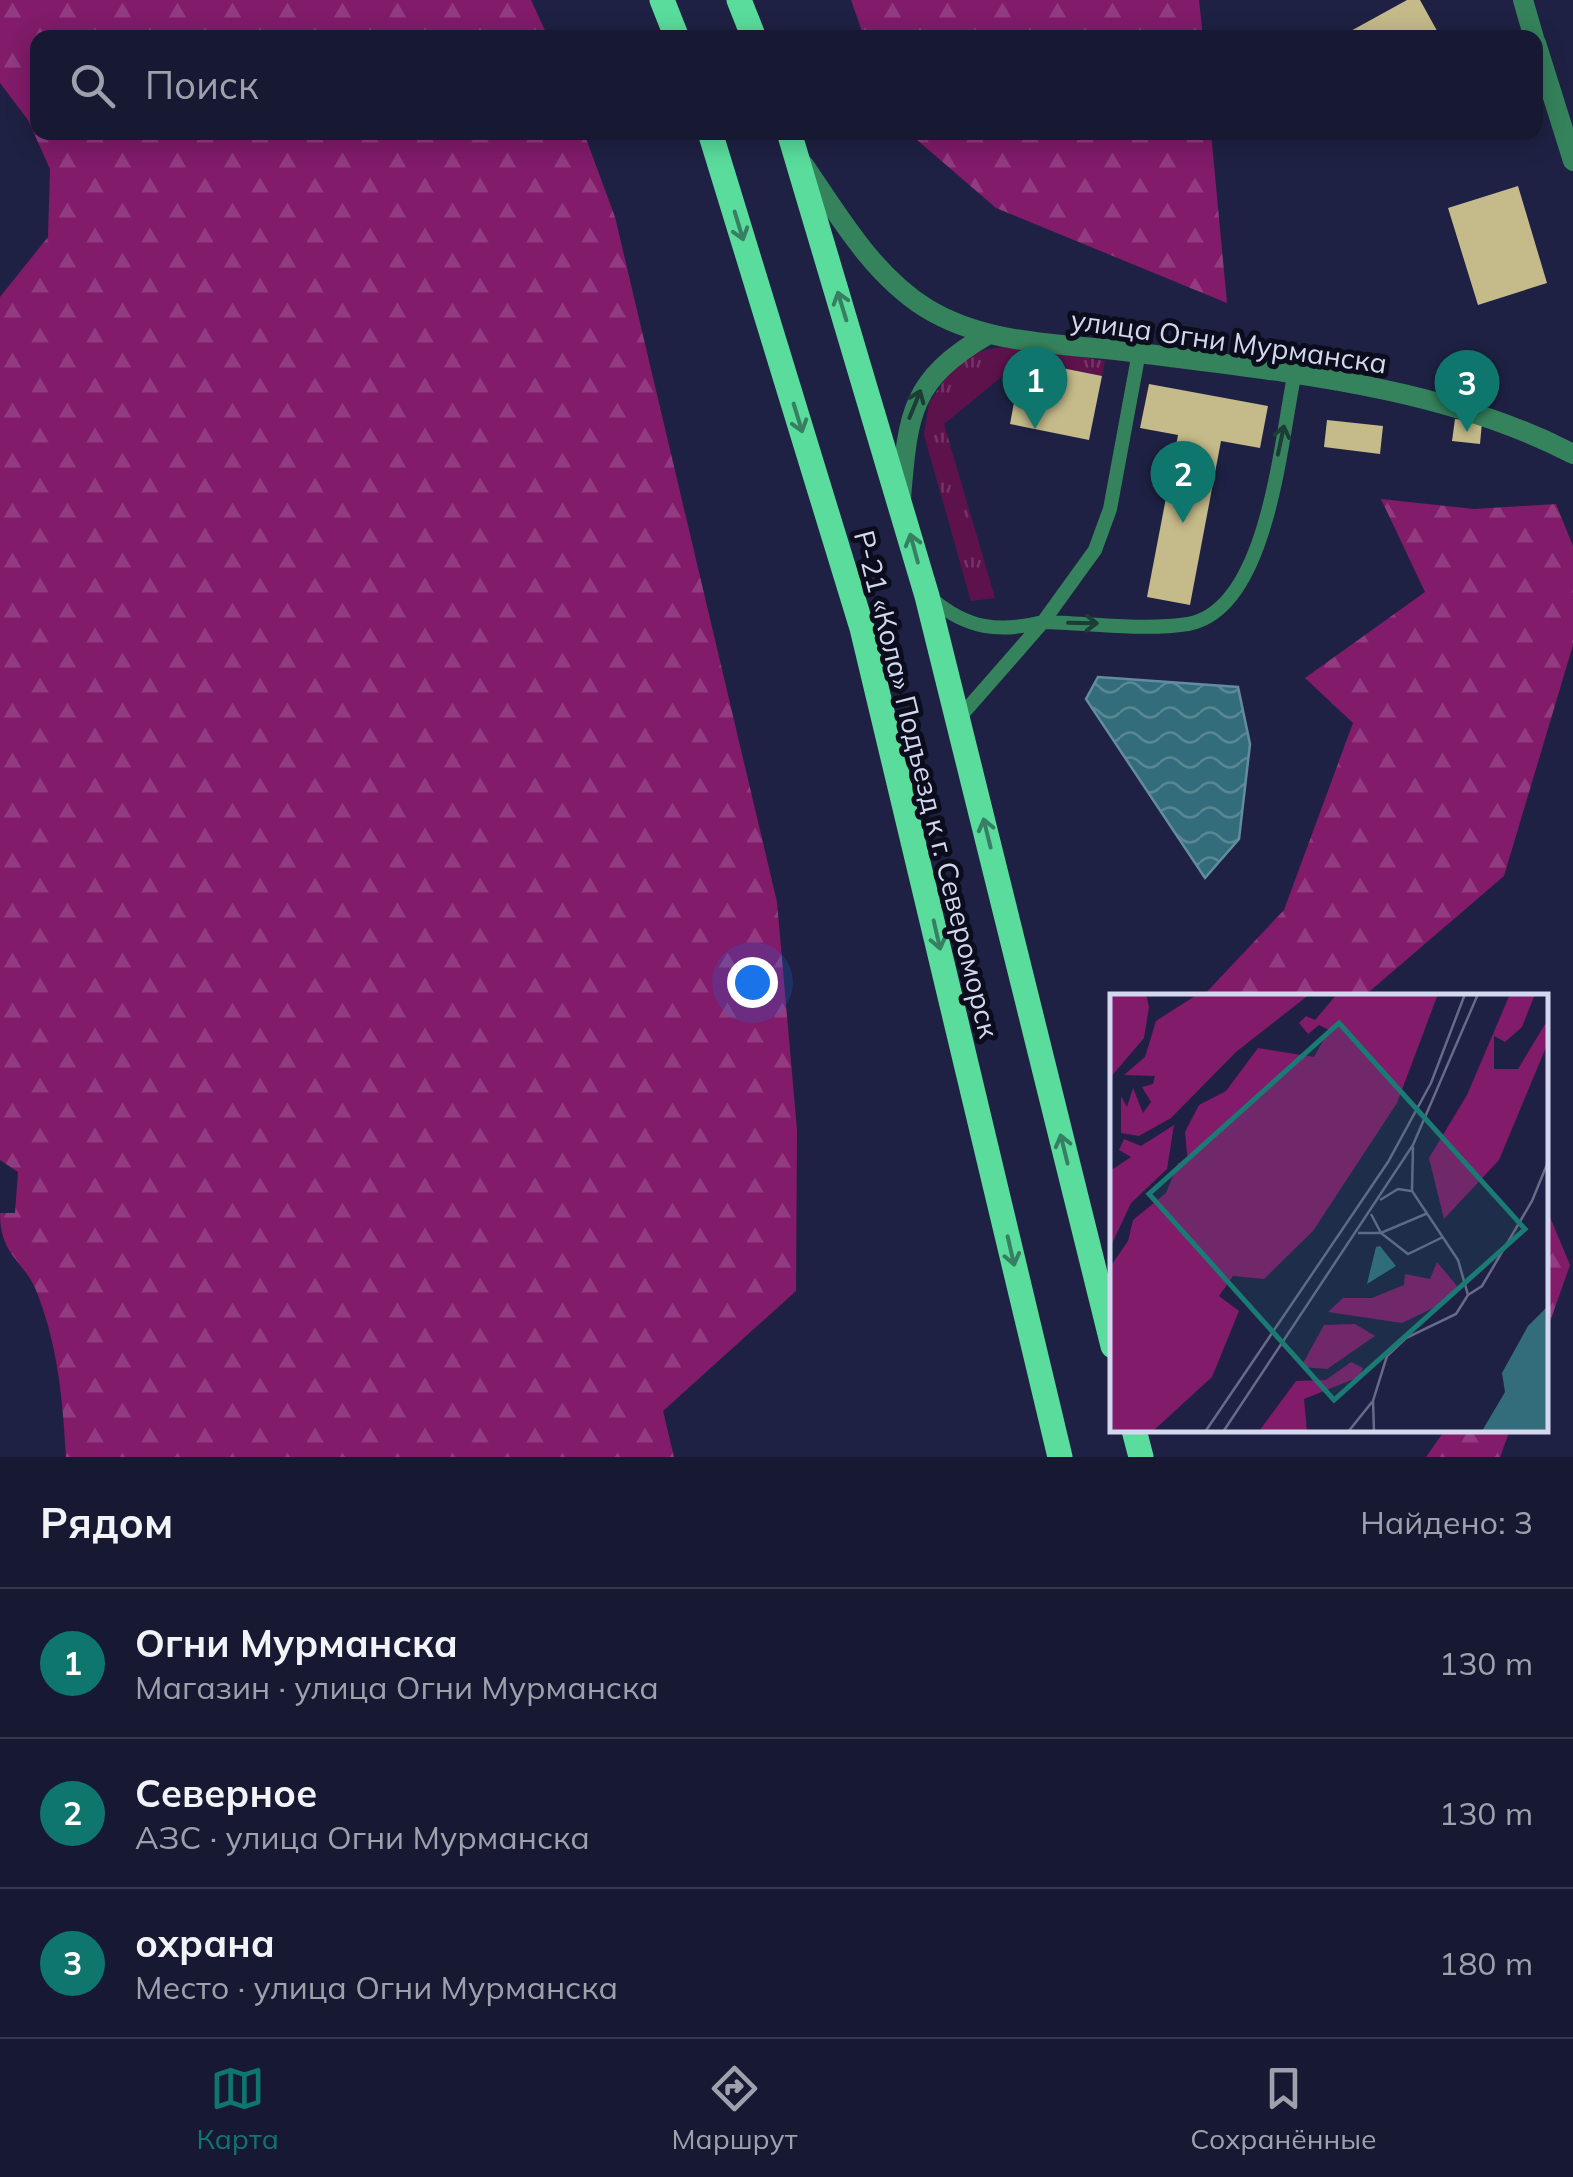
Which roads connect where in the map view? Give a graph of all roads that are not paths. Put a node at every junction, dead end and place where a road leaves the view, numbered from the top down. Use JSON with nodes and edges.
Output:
{"nodes":[{"id":1,"x":662,"y":0,"type":"edge"},
{"id":2,"x":739,"y":0,"type":"edge"},
{"id":3,"x":1524,"y":0,"type":"edge"},
{"id":4,"x":674,"y":30,"type":"edge"},
{"id":5,"x":751,"y":30,"type":"edge"},
{"id":6,"x":1532,"y":30,"type":"edge"},
{"id":7,"x":1543,"y":65,"type":"edge"},
{"id":8,"x":712,"y":140,"type":"edge"},
{"id":9,"x":792,"y":143,"type":"edge"},
{"id":10,"x":1573,"y":161,"type":"edge"},
{"id":11,"x":987,"y":335,"type":"junction"},
{"id":12,"x":1139,"y":352,"type":"junction"},
{"id":13,"x":1294,"y":377,"type":"junction"},
{"id":14,"x":1573,"y":454,"type":"edge"},
{"id":15,"x":901,"y":500,"type":"junction"},
{"id":16,"x":927,"y":596,"type":"junction"},
{"id":17,"x":1043,"y":622,"type":"junction"},
{"id":18,"x":958,"y":718,"type":"junction"},
{"id":19,"x":1110,"y":1334,"type":"edge"},
{"id":20,"x":1134,"y":1432,"type":"edge"},
{"id":21,"x":1060,"y":1457,"type":"edge"},
{"id":22,"x":1140,"y":1457,"type":"edge"}],
"edges":[{"from":1,"to":4,"type":"main road"},
{"from":2,"to":5,"type":"main road"},
{"from":3,"to":6,"type":"street"},
{"from":7,"to":10,"type":"street"},
{"from":8,"to":21,"type":"main road","name":"Р-21 «Кола» Подъезд к г. Североморск","one_way":true},
{"from":9,"to":11,"type":"street","name":"улица Огни Мурманска"},
{"from":15,"to":9,"type":"main road","name":"Р-21 «Кола» Подъезд к г. Североморск","one_way":true},
{"from":11,"to":12,"type":"street","name":"улица Огни Мурманска"},
{"from":15,"to":11,"type":"street","one_way":true},
{"from":12,"to":13,"type":"street","name":"улица Огни Мурманска"},
{"from":12,"to":17,"type":"lane"},
{"from":13,"to":14,"type":"street","name":"улица Огни Мурманска"},
{"from":17,"to":13,"type":"lane","one_way":true},
{"from":16,"to":15,"type":"main road","one_way":true},
{"from":16,"to":17,"type":"lane"},
{"from":16,"to":18,"type":"main road","name":"Р-21 «Кола» Подъезд к г. Североморск"},
{"from":17,"to":18,"type":"lane"},
{"from":19,"to":18,"type":"main road","name":"Р-21 «Кола» Подъезд к г. Североморск","one_way":true},
{"from":20,"to":22,"type":"main road"}]}
